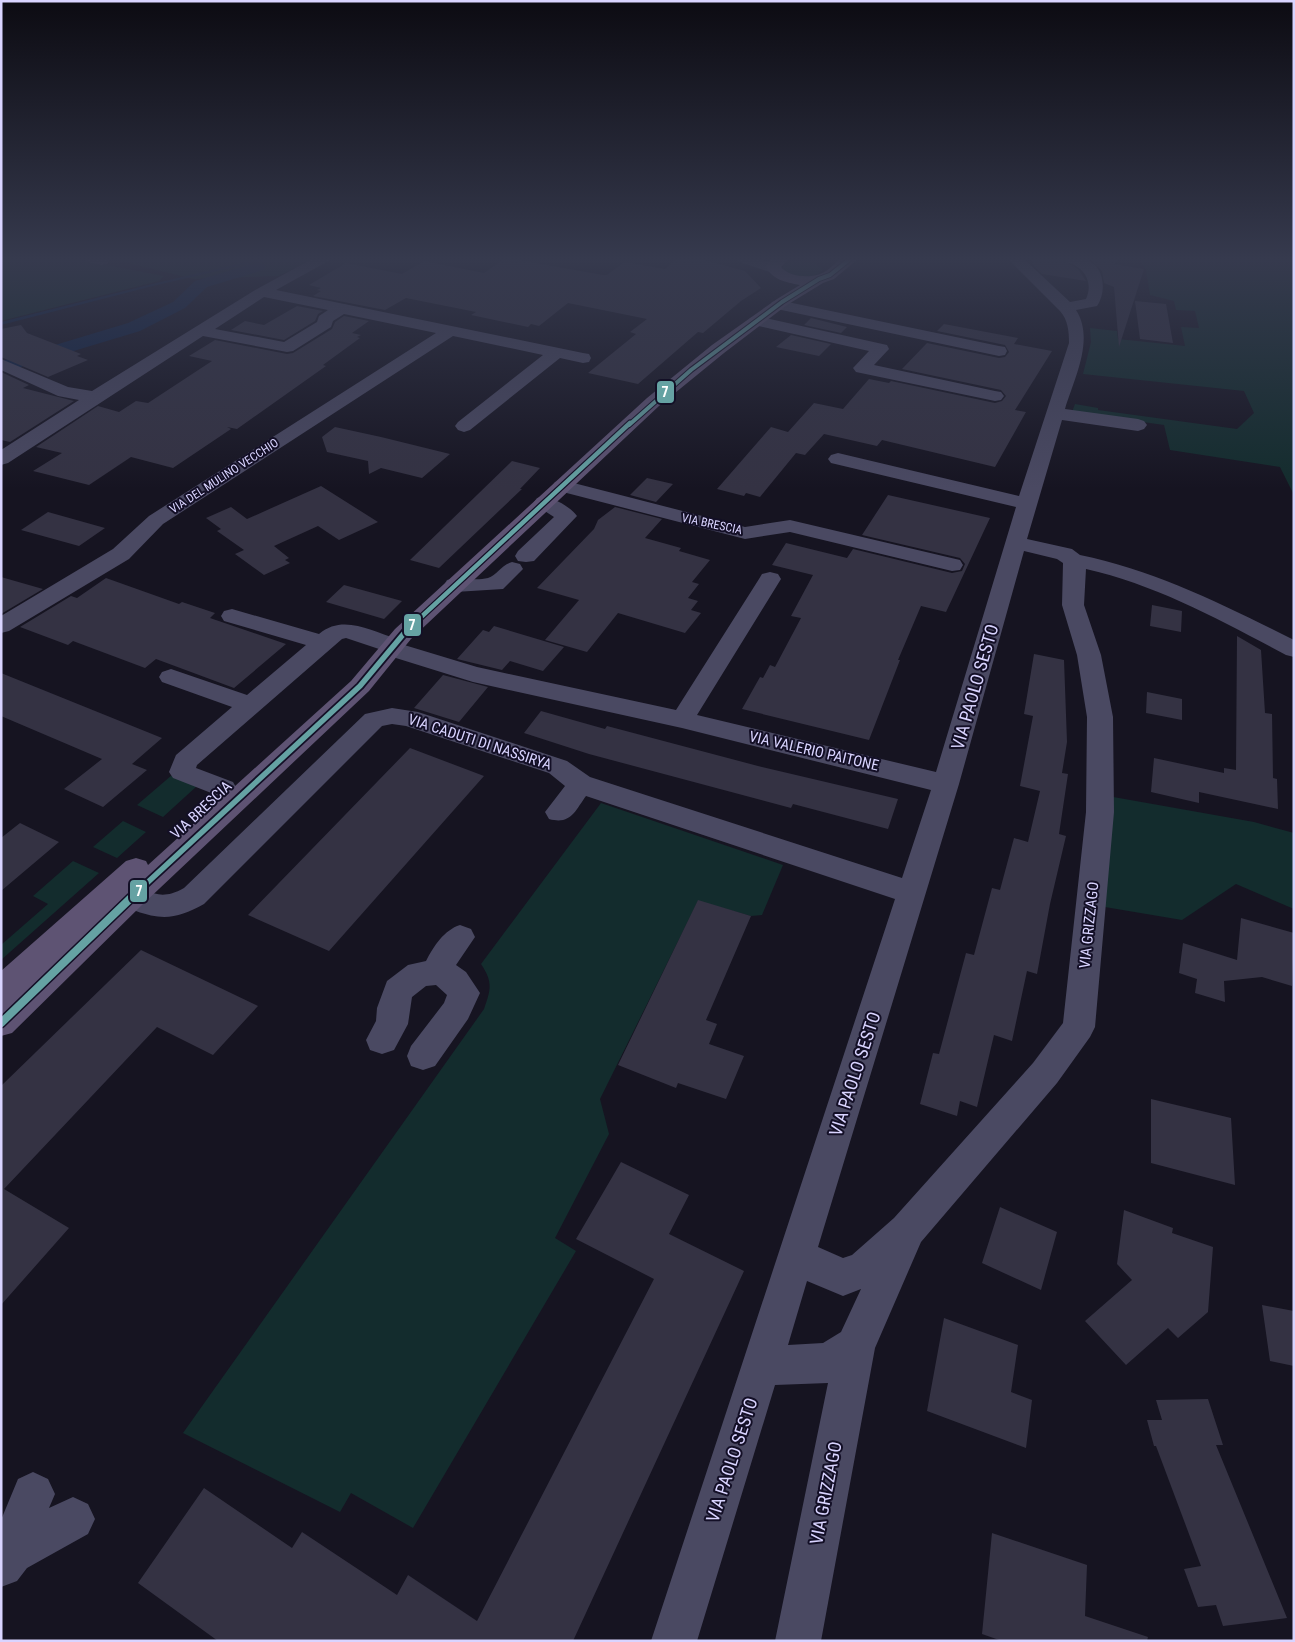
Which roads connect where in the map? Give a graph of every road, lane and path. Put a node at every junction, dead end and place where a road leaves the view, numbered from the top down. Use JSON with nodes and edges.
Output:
{"nodes":[{"id":1,"x":194,"y":336,"type":"edge"},
{"id":2,"x":226,"y":336,"type":"edge"},
{"id":3,"x":306,"y":336,"type":"edge"},
{"id":4,"x":443,"y":336,"type":"edge"},
{"id":5,"x":473,"y":336,"type":"edge"},
{"id":6,"x":736,"y":336,"type":"edge"},
{"id":7,"x":822,"y":336,"type":"edge"},
{"id":8,"x":927,"y":336,"type":"edge"},
{"id":9,"x":1077,"y":336,"type":"edge"},
{"id":10,"x":999,"y":351,"type":"dead end"},
{"id":11,"x":556,"y":352,"type":"junction"},
{"id":12,"x":583,"y":358,"type":"dead end"},
{"id":13,"x":4,"y":366,"type":"edge"},
{"id":14,"x":994,"y":396,"type":"dead end"},
{"id":15,"x":94,"y":398,"type":"junction"},
{"id":16,"x":1054,"y":413,"type":"junction"},
{"id":17,"x":464,"y":426,"type":"dead end"},
{"id":18,"x":1138,"y":426,"type":"dead end"},
{"id":19,"x":1,"y":459,"type":"edge"},
{"id":20,"x":838,"y":459,"type":"dead end"},
{"id":21,"x":562,"y":486,"type":"junction"},
{"id":22,"x":544,"y":502,"type":"junction"},
{"id":23,"x":1027,"y":504,"type":"junction"},
{"id":24,"x":1016,"y":543,"type":"junction"},
{"id":25,"x":1073,"y":560,"type":"junction"},
{"id":26,"x":952,"y":565,"type":"dead end"},
{"id":27,"x":770,"y":579,"type":"dead end"},
{"id":28,"x":455,"y":585,"type":"junction"},
{"id":29,"x":232,"y":616,"type":"dead end"},
{"id":30,"x":1,"y":626,"type":"edge"},
{"id":31,"x":394,"y":642,"type":"junction"},
{"id":32,"x":323,"y":643,"type":"junction"},
{"id":33,"x":1294,"y":650,"type":"edge"},
{"id":34,"x":171,"y":677,"type":"dead end"},
{"id":35,"x":251,"y":705,"type":"junction"},
{"id":36,"x":682,"y":720,"type":"junction"},
{"id":37,"x":581,"y":784,"type":"junction"},
{"id":38,"x":946,"y":784,"type":"junction"},
{"id":39,"x":224,"y":788,"type":"junction"},
{"id":40,"x":559,"y":812,"type":"dead end"},
{"id":41,"x":912,"y":893,"type":"junction"},
{"id":42,"x":132,"y":897,"type":"junction"},
{"id":43,"x":460,"y":937,"type":"dead end"},
{"id":44,"x":438,"y":972,"type":"junction"},
{"id":45,"x":1,"y":990,"type":"edge"},
{"id":46,"x":1,"y":1023,"type":"edge"},
{"id":47,"x":382,"y":1040,"type":"dead end"},
{"id":48,"x":423,"y":1056,"type":"dead end"},
{"id":49,"x":907,"y":1231,"type":"junction"},
{"id":50,"x":796,"y":1257,"type":"junction"},
{"id":51,"x":855,"y":1346,"type":"junction"},
{"id":52,"x":762,"y":1366,"type":"junction"},
{"id":53,"x":33,"y":1494,"type":"dead end"},
{"id":54,"x":73,"y":1519,"type":"dead end"},
{"id":55,"x":6,"y":1559,"type":"edge"},
{"id":56,"x":674,"y":1641,"type":"edge"},
{"id":57,"x":798,"y":1641,"type":"edge"}],
"edges":[{"from":1,"to":15,"type":"street"},
{"from":2,"to":3,"type":"street"},
{"from":4,"to":30,"type":"street","name":"VIA DEL MULINO VECCHIO"},
{"from":5,"to":11,"type":"street"},
{"from":6,"to":21,"type":"main road","name":"VIA BRESCIA"},
{"from":7,"to":14,"type":"street"},
{"from":8,"to":10,"type":"street"},
{"from":9,"to":16,"type":"street","name":"VIA PAOLO SESTO"},
{"from":11,"to":12,"type":"street"},
{"from":11,"to":17,"type":"street"},
{"from":13,"to":15,"type":"street"},
{"from":15,"to":19,"type":"street"},
{"from":16,"to":18,"type":"street"},
{"from":16,"to":23,"type":"street","name":"VIA PAOLO SESTO"},
{"from":20,"to":23,"type":"street"},
{"from":21,"to":22,"type":"main road","name":"VIA BRESCIA"},
{"from":21,"to":26,"type":"street","name":"VIA BRESCIA"},
{"from":22,"to":28,"type":"main road","name":"VIA BRESCIA"},
{"from":22,"to":28,"type":"street"},
{"from":23,"to":24,"type":"street","name":"VIA PAOLO SESTO"},
{"from":24,"to":25,"type":"street"},
{"from":24,"to":38,"type":"street","name":"VIA PAOLO SESTO"},
{"from":25,"to":33,"type":"street"},
{"from":25,"to":49,"type":"street","name":"VIA GRIZZAGO"},
{"from":27,"to":36,"type":"street"},
{"from":28,"to":31,"type":"main road","name":"VIA BRESCIA"},
{"from":29,"to":32,"type":"street"},
{"from":31,"to":32,"type":"street","name":"VIA VALERIO PAITONE"},
{"from":31,"to":36,"type":"street","name":"VIA VALERIO PAITONE"},
{"from":31,"to":39,"type":"main road","name":"VIA BRESCIA"},
{"from":31,"to":42,"type":"main road","name":"VIA BRESCIA"},
{"from":32,"to":35,"type":"street","name":"VIA VALERIO PAITONE"},
{"from":34,"to":35,"type":"street"},
{"from":35,"to":39,"type":"street","name":"VIA VALERIO PAITONE"},
{"from":36,"to":38,"type":"street","name":"VIA VALERIO PAITONE"},
{"from":37,"to":40,"type":"street"},
{"from":37,"to":41,"type":"street","name":"VIA CADUTI DI NASSIRYA"},
{"from":37,"to":42,"type":"street","name":"VIA CADUTI DI NASSIRYA"},
{"from":38,"to":41,"type":"street","name":"VIA PAOLO SESTO"},
{"from":39,"to":45,"type":"main road","name":"VIA BRESCIA"},
{"from":41,"to":50,"type":"street","name":"VIA PAOLO SESTO"},
{"from":42,"to":46,"type":"main road","name":"VIA BRESCIA"},
{"from":43,"to":44,"type":"street"},
{"from":44,"to":47,"type":"street"},
{"from":44,"to":48,"type":"street"},
{"from":49,"to":50,"type":"street","name":"VIA GRIZZAGO"},
{"from":49,"to":51,"type":"street","name":"VIA GRIZZAGO"},
{"from":50,"to":52,"type":"street","name":"VIA PAOLO SESTO"},
{"from":51,"to":52,"type":"street"},
{"from":51,"to":57,"type":"street","name":"VIA GRIZZAGO"},
{"from":52,"to":56,"type":"street","name":"VIA PAOLO SESTO"},
{"from":53,"to":55,"type":"street"},
{"from":54,"to":55,"type":"street"}]}
